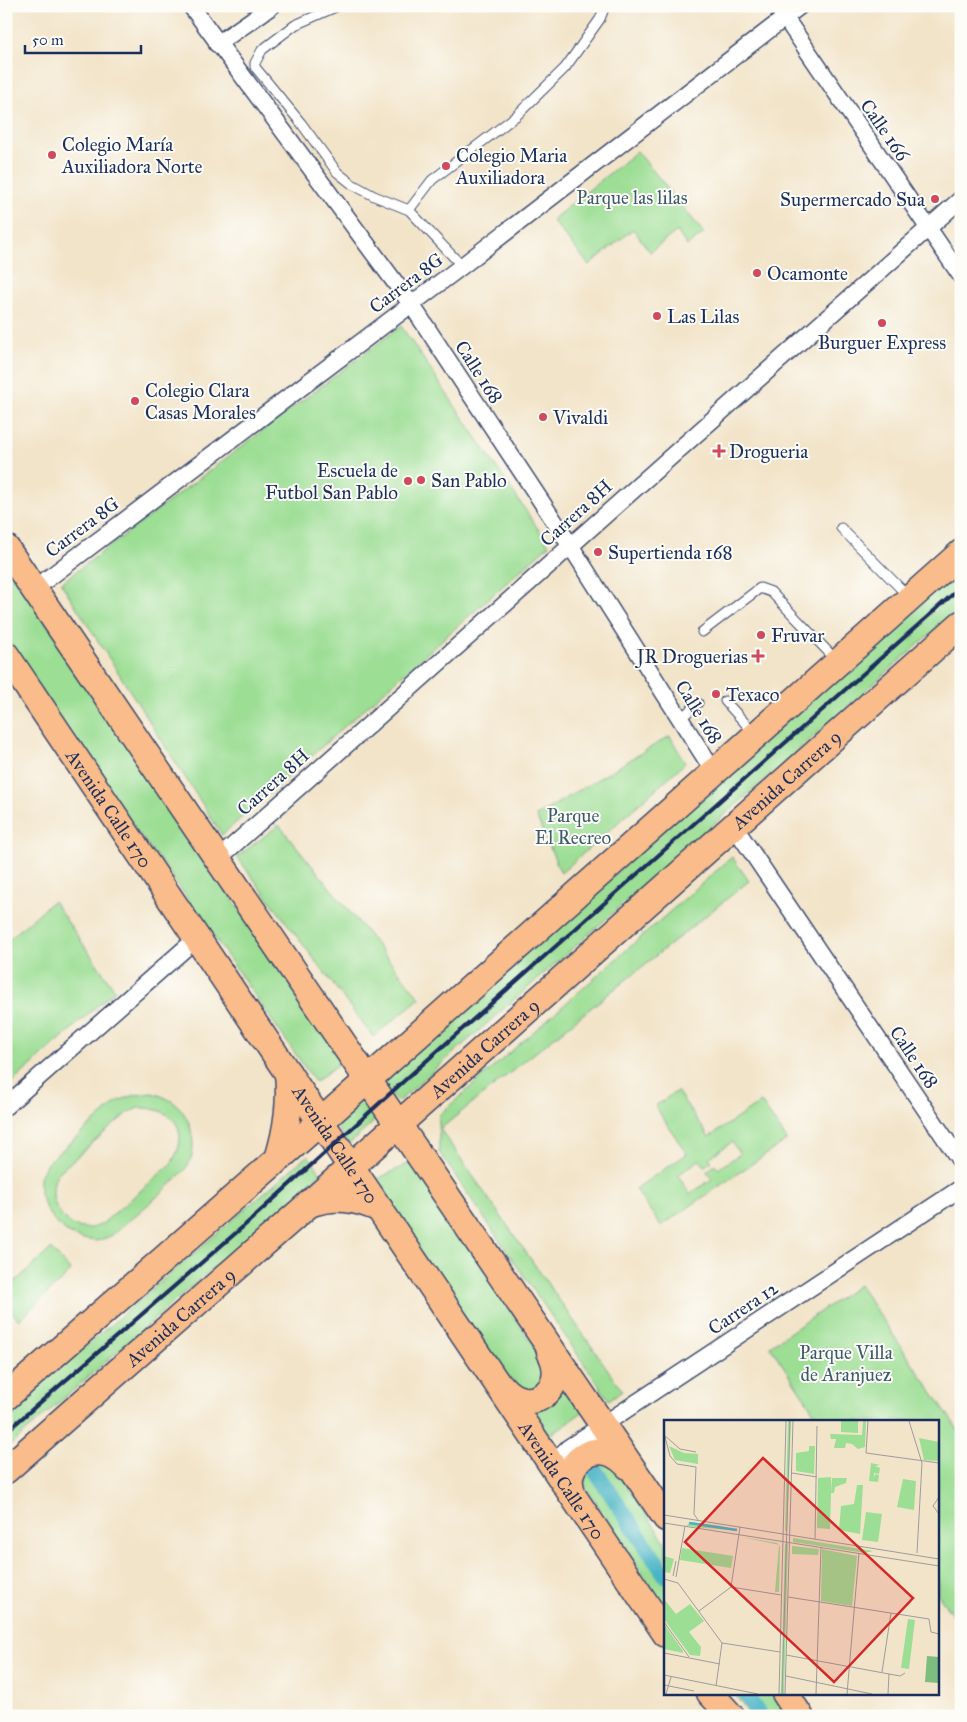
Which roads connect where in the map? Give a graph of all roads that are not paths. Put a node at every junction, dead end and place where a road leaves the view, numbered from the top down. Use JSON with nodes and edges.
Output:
{"nodes":[{"id":1,"x":191,"y":6,"type":"edge"},
{"id":2,"x":272,"y":6,"type":"edge"},
{"id":3,"x":338,"y":6,"type":"edge"},
{"id":4,"x":605,"y":6,"type":"edge"},
{"id":5,"x":800,"y":6,"type":"edge"},
{"id":6,"x":781,"y":13,"type":"edge"},
{"id":7,"x":217,"y":44,"type":"junction"},
{"id":8,"x":961,"y":198,"type":"edge"},
{"id":9,"x":408,"y":210,"type":"junction"},
{"id":10,"x":928,"y":226,"type":"junction"},
{"id":11,"x":462,"y":266,"type":"junction"},
{"id":12,"x":961,"y":276,"type":"edge"},
{"id":13,"x":411,"y":304,"type":"junction"},
{"id":14,"x":842,"y":528,"type":"dead end"},
{"id":15,"x":570,"y":545,"type":"junction"},
{"id":16,"x":9,"y":553,"type":"edge"},
{"id":17,"x":961,"y":553,"type":"edge"},
{"id":18,"x":34,"y":589,"type":"junction"},
{"id":19,"x":910,"y":598,"type":"junction"},
{"id":20,"x":961,"y":624,"type":"edge"},
{"id":21,"x":702,"y":632,"type":"dead end"},
{"id":22,"x":6,"y":655,"type":"edge"},
{"id":23,"x":838,"y":662,"type":"junction"},
{"id":24,"x":725,"y":701,"type":"dead end"},
{"id":25,"x":698,"y":703,"type":"dead end"},
{"id":26,"x":679,"y":720,"type":"junction"},
{"id":27,"x":756,"y":735,"type":"junction"},
{"id":28,"x":714,"y":772,"type":"junction"},
{"id":29,"x":734,"y":826,"type":"junction"},
{"id":30,"x":218,"y":859,"type":"junction"},
{"id":31,"x":197,"y":938,"type":"junction"},
{"id":32,"x":288,"y":1073,"type":"junction"},
{"id":33,"x":368,"y":1079,"type":"junction"},
{"id":34,"x":6,"y":1106,"type":"edge"},
{"id":35,"x":320,"y":1121,"type":"junction"},
{"id":36,"x":398,"y":1125,"type":"junction"},
{"id":37,"x":278,"y":1159,"type":"junction"},
{"id":38,"x":961,"y":1162,"type":"edge"},
{"id":39,"x":351,"y":1166,"type":"junction"},
{"id":40,"x":961,"y":1188,"type":"edge"},
{"id":41,"x":309,"y":1204,"type":"junction"},
{"id":42,"x":380,"y":1209,"type":"junction"},
{"id":43,"x":542,"y":1338,"type":"junction"},
{"id":44,"x":495,"y":1379,"type":"junction"},
{"id":45,"x":6,"y":1398,"type":"edge"},
{"id":46,"x":602,"y":1425,"type":"junction"},
{"id":47,"x":554,"y":1468,"type":"junction"},
{"id":48,"x":6,"y":1470,"type":"edge"},
{"id":49,"x":634,"y":1472,"type":"junction"},
{"id":50,"x":573,"y":1496,"type":"junction"},
{"id":51,"x":664,"y":1515,"type":"edge"},
{"id":52,"x":664,"y":1631,"type":"edge"},
{"id":53,"x":706,"y":1694,"type":"edge"},
{"id":54,"x":711,"y":1694,"type":"edge"},
{"id":55,"x":786,"y":1694,"type":"edge"},
{"id":56,"x":720,"y":1716,"type":"edge"},
{"id":57,"x":731,"y":1716,"type":"edge"},
{"id":58,"x":800,"y":1716,"type":"edge"}],
"edges":[{"from":1,"to":7,"type":"street","name":"Calle 168"},
{"from":2,"to":7,"type":"street"},
{"from":3,"to":9,"type":"lane"},
{"from":4,"to":9,"type":"lane"},
{"from":5,"to":6,"type":"street","name":"Carrera 8G"},
{"from":6,"to":10,"type":"street","name":"Calle 166"},
{"from":6,"to":11,"type":"street","name":"Carrera 8G"},
{"from":7,"to":13,"type":"street","name":"Calle 168"},
{"from":8,"to":10,"type":"street","name":"Carrera 8H"},
{"from":9,"to":11,"type":"lane"},
{"from":10,"to":12,"type":"street","name":"Calle 166"},
{"from":10,"to":15,"type":"street","name":"Carrera 8H"},
{"from":11,"to":13,"type":"street","name":"Carrera 8G"},
{"from":13,"to":15,"type":"street","name":"Calle 168"},
{"from":13,"to":18,"type":"street","name":"Carrera 8G"},
{"from":14,"to":19,"type":"lane"},
{"from":15,"to":26,"type":"street","name":"Calle 168"},
{"from":15,"to":30,"type":"street","name":"Carrera 8H"},
{"from":16,"to":18,"type":"main road"},
{"from":17,"to":19,"type":"main road"},
{"from":18,"to":30,"type":"main road"},
{"from":19,"to":23,"type":"main road"},
{"from":20,"to":29,"type":"main road","name":"Avenida Carrera 9"},
{"from":21,"to":23,"type":"lane"},
{"from":22,"to":31,"type":"main road","name":"Avenida Calle 170"},
{"from":23,"to":27,"type":"main road"},
{"from":24,"to":27,"type":"lane"},
{"from":25,"to":26,"type":"lane"},
{"from":26,"to":28,"type":"street","name":"Calle 168"},
{"from":27,"to":28,"type":"main road"},
{"from":28,"to":33,"type":"main road"},
{"from":29,"to":36,"type":"main road","name":"Avenida Carrera 9"},
{"from":29,"to":38,"type":"street","name":"Calle 168"},
{"from":30,"to":33,"type":"main road"},
{"from":31,"to":32,"type":"main road","name":"Avenida Calle 170"},
{"from":31,"to":34,"type":"street"},
{"from":32,"to":35,"type":"main road","name":"Avenida Calle 170"},
{"from":32,"to":37,"type":"main road"},
{"from":33,"to":35,"type":"main road"},
{"from":33,"to":36,"type":"main road"},
{"from":35,"to":37,"type":"main road"},
{"from":35,"to":39,"type":"main road","name":"Avenida Calle 170"},
{"from":36,"to":39,"type":"main road","name":"Avenida Carrera 9"},
{"from":36,"to":43,"type":"main road"},
{"from":37,"to":45,"type":"main road"},
{"from":39,"to":41,"type":"main road","name":"Avenida Carrera 9"},
{"from":39,"to":42,"type":"main road","name":"Avenida Calle 170"},
{"from":40,"to":46,"type":"street","name":"Carrera 12"},
{"from":41,"to":42,"type":"main road"},
{"from":41,"to":48,"type":"main road","name":"Avenida Carrera 9"},
{"from":42,"to":44,"type":"main road","name":"Avenida Calle 170"},
{"from":43,"to":44,"type":"main road"},
{"from":43,"to":46,"type":"main road"},
{"from":44,"to":47,"type":"main road","name":"Avenida Calle 170"},
{"from":46,"to":47,"type":"street","name":"Carrera 12"},
{"from":46,"to":49,"type":"main road"},
{"from":47,"to":50,"type":"main road","name":"Avenida Calle 170"},
{"from":49,"to":50,"type":"main road"},
{"from":49,"to":51,"type":"main road"},
{"from":50,"to":52,"type":"main road","name":"Avenida Calle 170"},
{"from":53,"to":56,"type":"main road"},
{"from":54,"to":57,"type":"main road"},
{"from":55,"to":58,"type":"main road"}]}
